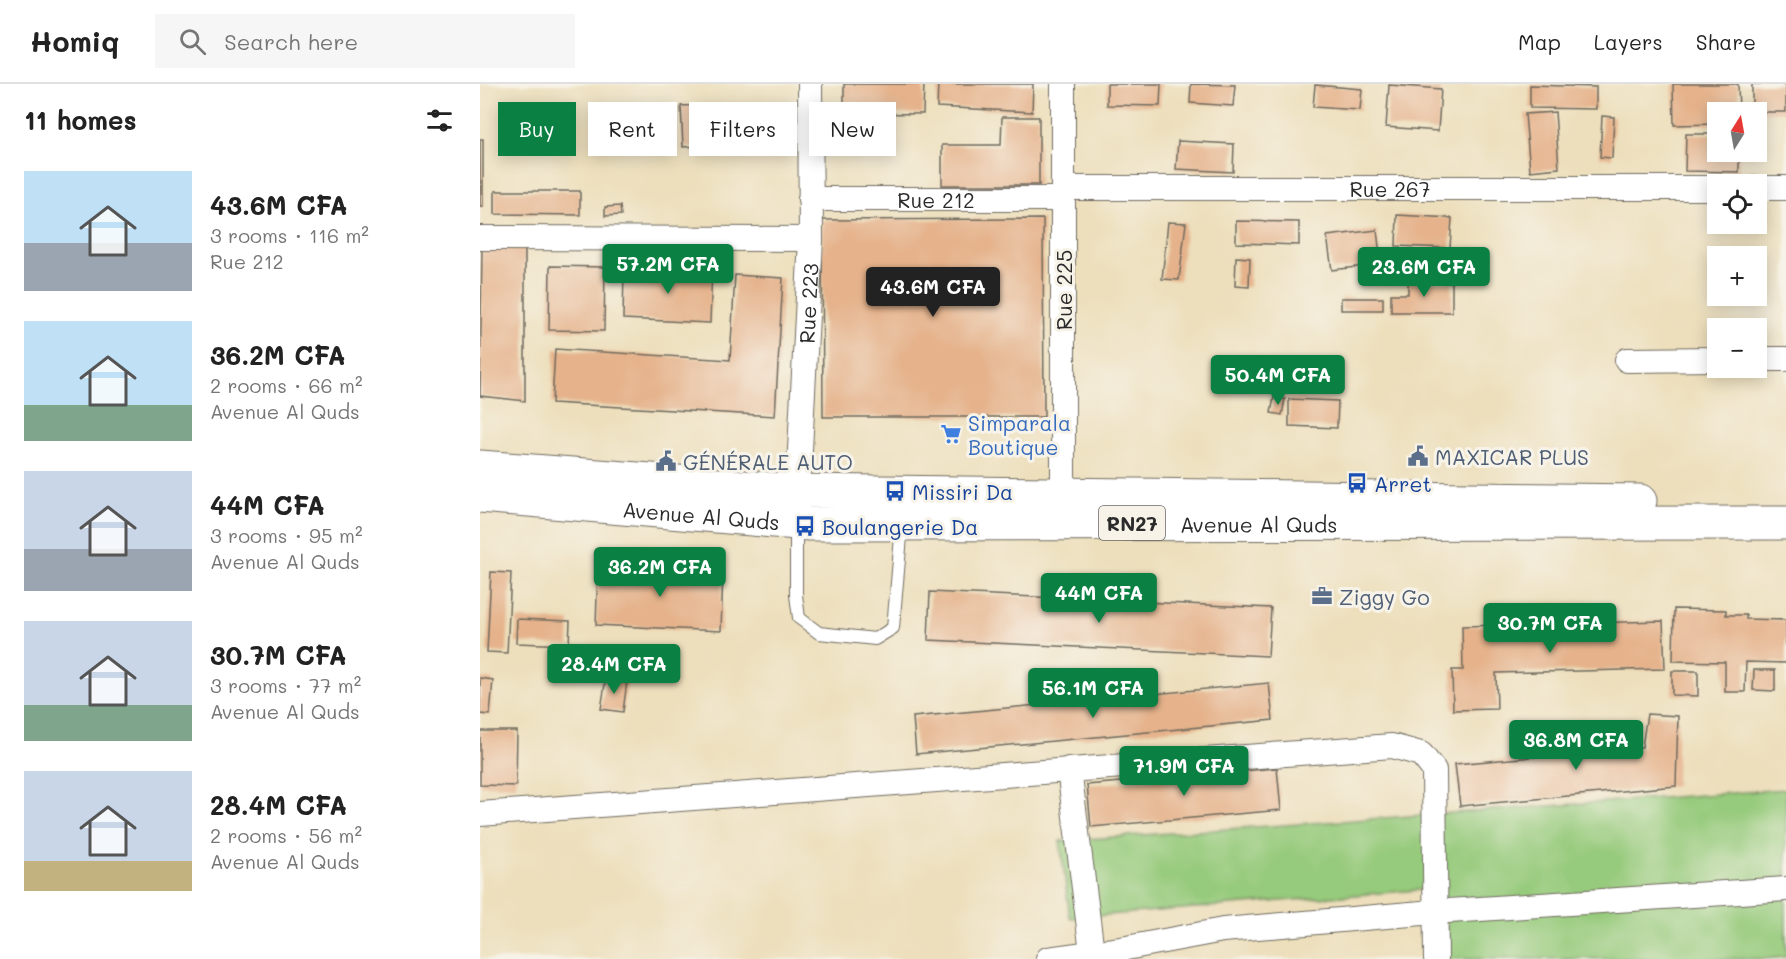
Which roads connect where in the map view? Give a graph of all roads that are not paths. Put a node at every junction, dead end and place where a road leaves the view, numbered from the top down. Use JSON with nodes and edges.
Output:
{"nodes":[{"id":1,"x":810,"y":84,"type":"edge"},
{"id":2,"x":1063,"y":84,"type":"edge"},
{"id":3,"x":1707,"y":188,"type":"edge"},
{"id":4,"x":1767,"y":188,"type":"edge"},
{"id":5,"x":1786,"y":188,"type":"edge"},
{"id":6,"x":1063,"y":193,"type":"junction"},
{"id":7,"x":810,"y":199,"type":"junction"},
{"id":8,"x":480,"y":238,"type":"edge"},
{"id":9,"x":811,"y":239,"type":"junction"},
{"id":10,"x":1707,"y":359,"type":"edge"},
{"id":11,"x":1767,"y":359,"type":"edge"},
{"id":12,"x":1786,"y":359,"type":"edge"},
{"id":13,"x":1627,"y":360,"type":"dead end"},
{"id":14,"x":480,"y":467,"type":"edge"},
{"id":15,"x":480,"y":496,"type":"edge"},
{"id":16,"x":1063,"y":496,"type":"junction"},
{"id":17,"x":1786,"y":502,"type":"edge"},
{"id":18,"x":797,"y":507,"type":"junction"},
{"id":19,"x":1786,"y":523,"type":"edge"},
{"id":20,"x":902,"y":524,"type":"junction"},
{"id":21,"x":1069,"y":769,"type":"junction"},
{"id":22,"x":480,"y":814,"type":"edge"},
{"id":23,"x":1786,"y":889,"type":"edge"},
{"id":24,"x":1434,"y":912,"type":"junction"},
{"id":25,"x":1092,"y":952,"type":"junction"},
{"id":26,"x":1124,"y":954,"type":"edge"},
{"id":27,"x":1048,"y":959,"type":"edge"},
{"id":28,"x":1436,"y":959,"type":"edge"}],
"edges":[{"from":1,"to":7,"type":"street","name":"Rue 223"},
{"from":2,"to":6,"type":"street","name":"Rue 225"},
{"from":3,"to":6,"type":"street","name":"Rue 267"},
{"from":4,"to":5,"type":"street"},
{"from":6,"to":7,"type":"street","name":"Rue 212"},
{"from":6,"to":16,"type":"street","name":"Rue 225"},
{"from":7,"to":9,"type":"street","name":"Rue 223"},
{"from":8,"to":9,"type":"street"},
{"from":9,"to":18,"type":"street","name":"Rue 223"},
{"from":10,"to":13,"type":"street"},
{"from":11,"to":12,"type":"street"},
{"from":14,"to":18,"type":"main road","name":"Avenue Al Quds","number":"RN27"},
{"from":15,"to":18,"type":"main road","name":"Avenue Al Quds","number":"RN27"},
{"from":16,"to":17,"type":"main road","name":"Avenue Al Quds","number":"RN27"},
{"from":16,"to":18,"type":"main road","name":"Avenue Al Quds","number":"RN27"},
{"from":18,"to":20,"type":"main road","name":"Avenue Al Quds","number":"RN27"},
{"from":18,"to":20,"type":"lane"},
{"from":19,"to":20,"type":"main road","name":"Avenue Al Quds","number":"RN27"},
{"from":21,"to":22,"type":"street"},
{"from":21,"to":24,"type":"street"},
{"from":21,"to":25,"type":"street"},
{"from":23,"to":24,"type":"street"},
{"from":24,"to":26,"type":"street"},
{"from":24,"to":28,"type":"street"},
{"from":25,"to":26,"type":"street"},
{"from":25,"to":27,"type":"street"}]}
